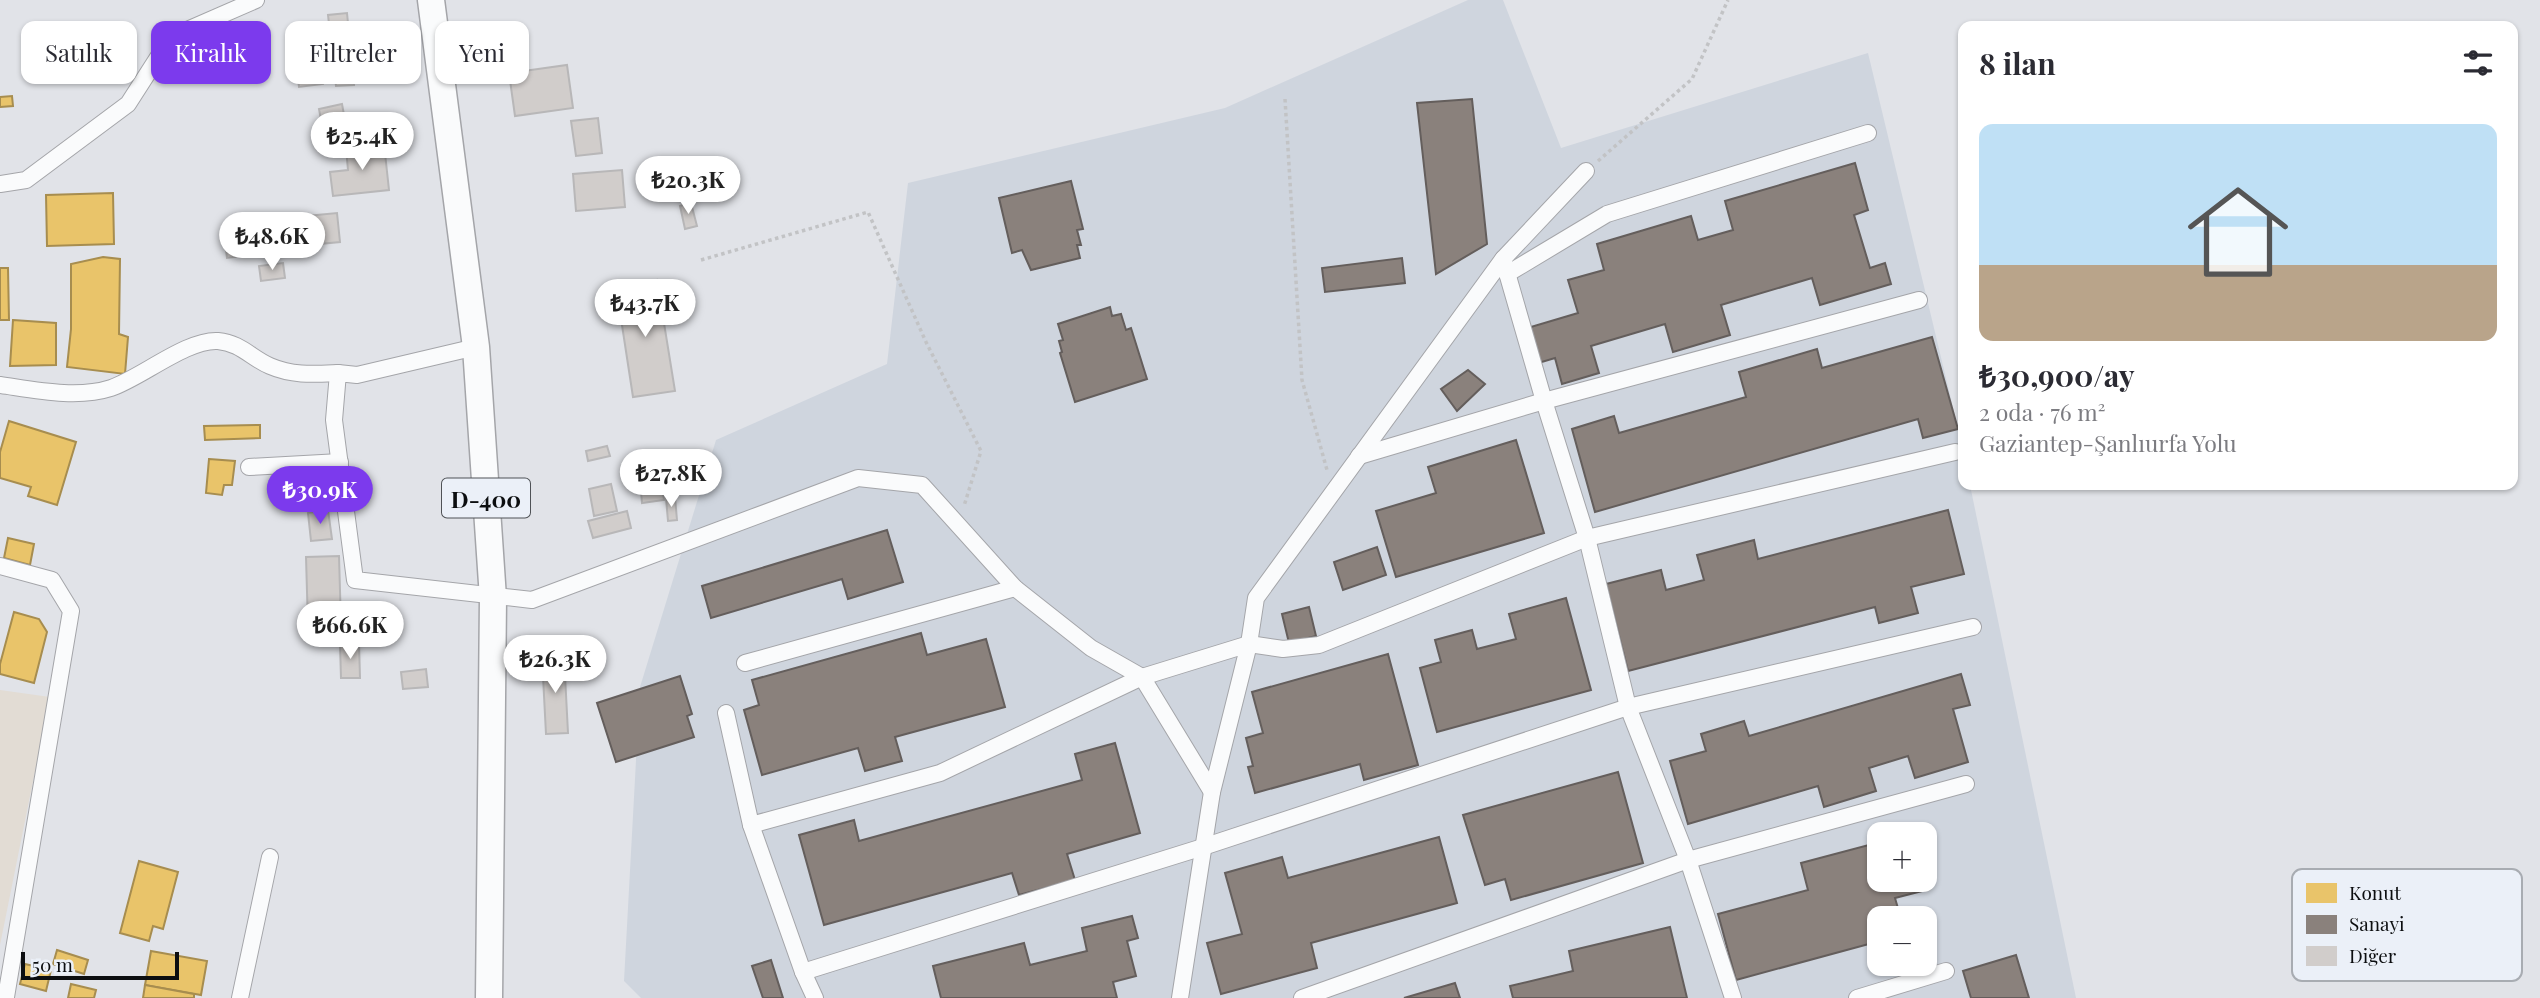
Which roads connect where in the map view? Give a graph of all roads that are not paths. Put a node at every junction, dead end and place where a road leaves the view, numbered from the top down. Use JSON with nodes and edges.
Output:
{"nodes":[{"id":1,"x":256,"y":0,"type":"edge"},
{"id":2,"x":431,"y":0,"type":"edge"},
{"id":3,"x":1868,"y":133,"type":"dead end"},
{"id":4,"x":1586,"y":171,"type":"road end"},
{"id":5,"x":0,"y":184,"type":"edge"},
{"id":6,"x":1505,"y":266,"type":"junction"},
{"id":7,"x":1919,"y":300,"type":"dead end"},
{"id":8,"x":475,"y":347,"type":"junction"},
{"id":9,"x":338,"y":373,"type":"junction"},
{"id":10,"x":0,"y":385,"type":"edge"},
{"id":11,"x":1544,"y":401,"type":"junction"},
{"id":12,"x":1955,"y":452,"type":"dead end"},
{"id":13,"x":1359,"y":456,"type":"junction"},
{"id":14,"x":340,"y":462,"type":"junction"},
{"id":15,"x":249,"y":467,"type":"dead end"},
{"id":16,"x":1587,"y":538,"type":"junction"},
{"id":17,"x":0,"y":566,"type":"edge"},
{"id":18,"x":1016,"y":588,"type":"junction"},
{"id":19,"x":493,"y":598,"type":"junction"},
{"id":20,"x":1973,"y":627,"type":"dead end"},
{"id":21,"x":1249,"y":644,"type":"junction"},
{"id":22,"x":746,"y":663,"type":"dead end"},
{"id":23,"x":1142,"y":677,"type":"junction"},
{"id":24,"x":1628,"y":706,"type":"junction"},
{"id":25,"x":726,"y":713,"type":"dead end"},
{"id":26,"x":1966,"y":784,"type":"dead end"},
{"id":27,"x":1212,"y":792,"type":"junction"},
{"id":28,"x":751,"y":825,"type":"junction"},
{"id":29,"x":1203,"y":848,"type":"junction"},
{"id":30,"x":270,"y":857,"type":"dead end"},
{"id":31,"x":1688,"y":860,"type":"junction"},
{"id":32,"x":1946,"y":971,"type":"dead end"},
{"id":33,"x":803,"y":972,"type":"junction"},
{"id":34,"x":0,"y":995,"type":"edge"},
{"id":35,"x":7,"y":998,"type":"edge"},
{"id":36,"x":240,"y":998,"type":"edge"},
{"id":37,"x":489,"y":998,"type":"edge"},
{"id":38,"x":815,"y":998,"type":"edge"},
{"id":39,"x":1180,"y":998,"type":"edge"},
{"id":40,"x":1302,"y":998,"type":"edge"},
{"id":41,"x":1733,"y":998,"type":"edge"},
{"id":42,"x":1857,"y":998,"type":"edge"}],
"edges":[{"from":1,"to":5,"type":"street"},
{"from":2,"to":8,"type":"main road","number":"D-400"},
{"from":3,"to":6,"type":"street"},
{"from":4,"to":6,"type":"street"},
{"from":6,"to":11,"type":"street"},
{"from":6,"to":13,"type":"street"},
{"from":7,"to":11,"type":"street"},
{"from":8,"to":9,"type":"street"},
{"from":8,"to":19,"type":"main road","number":"D-400"},
{"from":9,"to":10,"type":"street"},
{"from":9,"to":14,"type":"street"},
{"from":11,"to":13,"type":"street"},
{"from":11,"to":16,"type":"street"},
{"from":12,"to":16,"type":"street"},
{"from":13,"to":21,"type":"street"},
{"from":14,"to":15,"type":"street"},
{"from":14,"to":19,"type":"street"},
{"from":16,"to":21,"type":"street"},
{"from":16,"to":24,"type":"street"},
{"from":17,"to":35,"type":"street"},
{"from":18,"to":19,"type":"street"},
{"from":18,"to":22,"type":"street"},
{"from":18,"to":23,"type":"street"},
{"from":19,"to":37,"type":"main road","number":"D-400"},
{"from":20,"to":24,"type":"street"},
{"from":21,"to":23,"type":"street"},
{"from":21,"to":27,"type":"street"},
{"from":23,"to":27,"type":"street"},
{"from":23,"to":28,"type":"street"},
{"from":24,"to":29,"type":"street"},
{"from":24,"to":31,"type":"street"},
{"from":25,"to":28,"type":"street"},
{"from":26,"to":31,"type":"street"},
{"from":27,"to":29,"type":"street"},
{"from":28,"to":33,"type":"street"},
{"from":29,"to":33,"type":"street"},
{"from":29,"to":39,"type":"street"},
{"from":30,"to":36,"type":"street"},
{"from":31,"to":40,"type":"street"},
{"from":31,"to":41,"type":"street"},
{"from":32,"to":42,"type":"street"},
{"from":33,"to":38,"type":"street"},
{"from":34,"to":35,"type":"street"}]}
